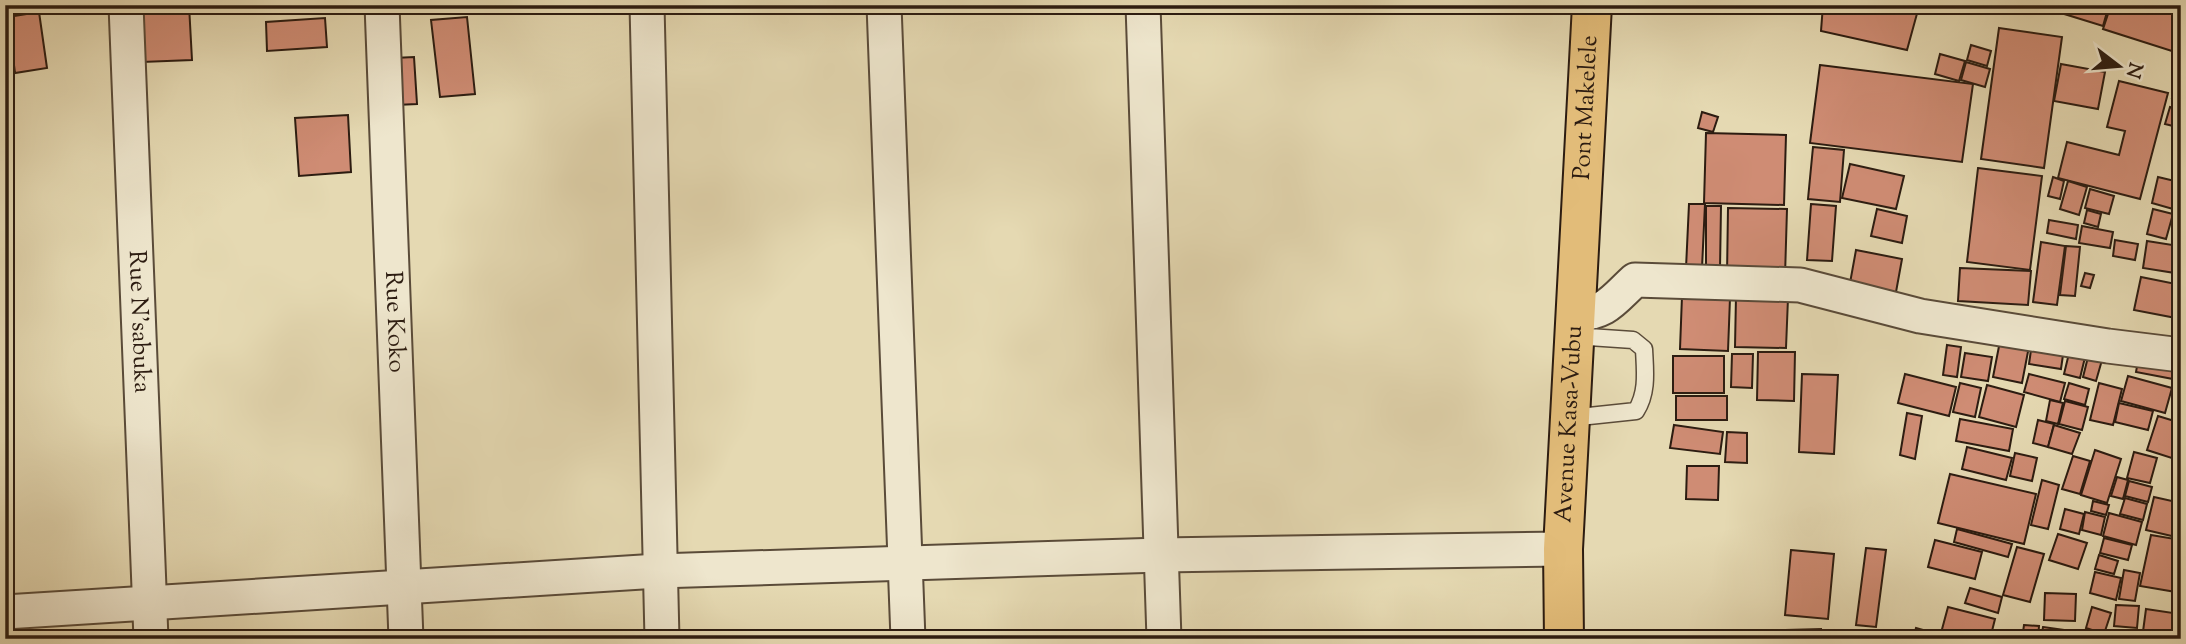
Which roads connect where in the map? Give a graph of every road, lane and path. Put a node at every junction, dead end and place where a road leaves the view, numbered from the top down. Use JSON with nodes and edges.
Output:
{"nodes":[{"id":1,"x":126,"y":5,"type":"edge"},
{"id":2,"x":382,"y":5,"type":"edge"},
{"id":3,"x":647,"y":5,"type":"edge"},
{"id":4,"x":884,"y":5,"type":"edge"},
{"id":5,"x":1143,"y":5,"type":"edge"},
{"id":6,"x":1591,"y":5,"type":"edge"},
{"id":7,"x":1580,"y":209,"type":"joint"},
{"id":8,"x":1574,"y":325,"type":"junction"},
{"id":9,"x":2181,"y":355,"type":"edge"},
{"id":10,"x":1570,"y":418,"type":"junction"},
{"id":11,"x":1563,"y":549,"type":"junction"},
{"id":12,"x":1161,"y":555,"type":"junction"},
{"id":13,"x":903,"y":562,"type":"junction"},
{"id":14,"x":659,"y":571,"type":"junction"},
{"id":15,"x":404,"y":586,"type":"junction"},
{"id":16,"x":149,"y":602,"type":"junction"},
{"id":17,"x":5,"y":612,"type":"edge"},
{"id":18,"x":151,"y":639,"type":"edge"},
{"id":19,"x":406,"y":639,"type":"edge"},
{"id":20,"x":662,"y":639,"type":"edge"},
{"id":21,"x":908,"y":639,"type":"edge"},
{"id":22,"x":1164,"y":639,"type":"edge"},
{"id":23,"x":1564,"y":639,"type":"edge"}],
"edges":[{"from":1,"to":16,"type":"street","name":"Rue N'sabuka"},
{"from":2,"to":15,"type":"street","name":"Rue Koko"},
{"from":3,"to":14,"type":"street"},
{"from":4,"to":13,"type":"street"},
{"from":5,"to":12,"type":"street"},
{"from":6,"to":7,"type":"main road","name":"Pont Makelele"},
{"from":7,"to":8,"type":"main road","name":"Avenue Kasa-Vubu"},
{"from":8,"to":9,"type":"street"},
{"from":8,"to":10,"type":"main road","name":"Avenue Kasa-Vubu"},
{"from":8,"to":10,"type":"lane"},
{"from":10,"to":11,"type":"main road","name":"Avenue Kasa-Vubu"},
{"from":11,"to":12,"type":"street"},
{"from":11,"to":23,"type":"main road","name":"Avenue Kasa-Vubu"},
{"from":12,"to":13,"type":"street"},
{"from":12,"to":22,"type":"street"},
{"from":13,"to":14,"type":"street"},
{"from":13,"to":21,"type":"street"},
{"from":14,"to":15,"type":"street"},
{"from":14,"to":20,"type":"street"},
{"from":15,"to":16,"type":"street"},
{"from":15,"to":19,"type":"street","name":"Rue Koko"},
{"from":16,"to":17,"type":"street"},
{"from":16,"to":18,"type":"street","name":"Rue N'sabuka"}]}
